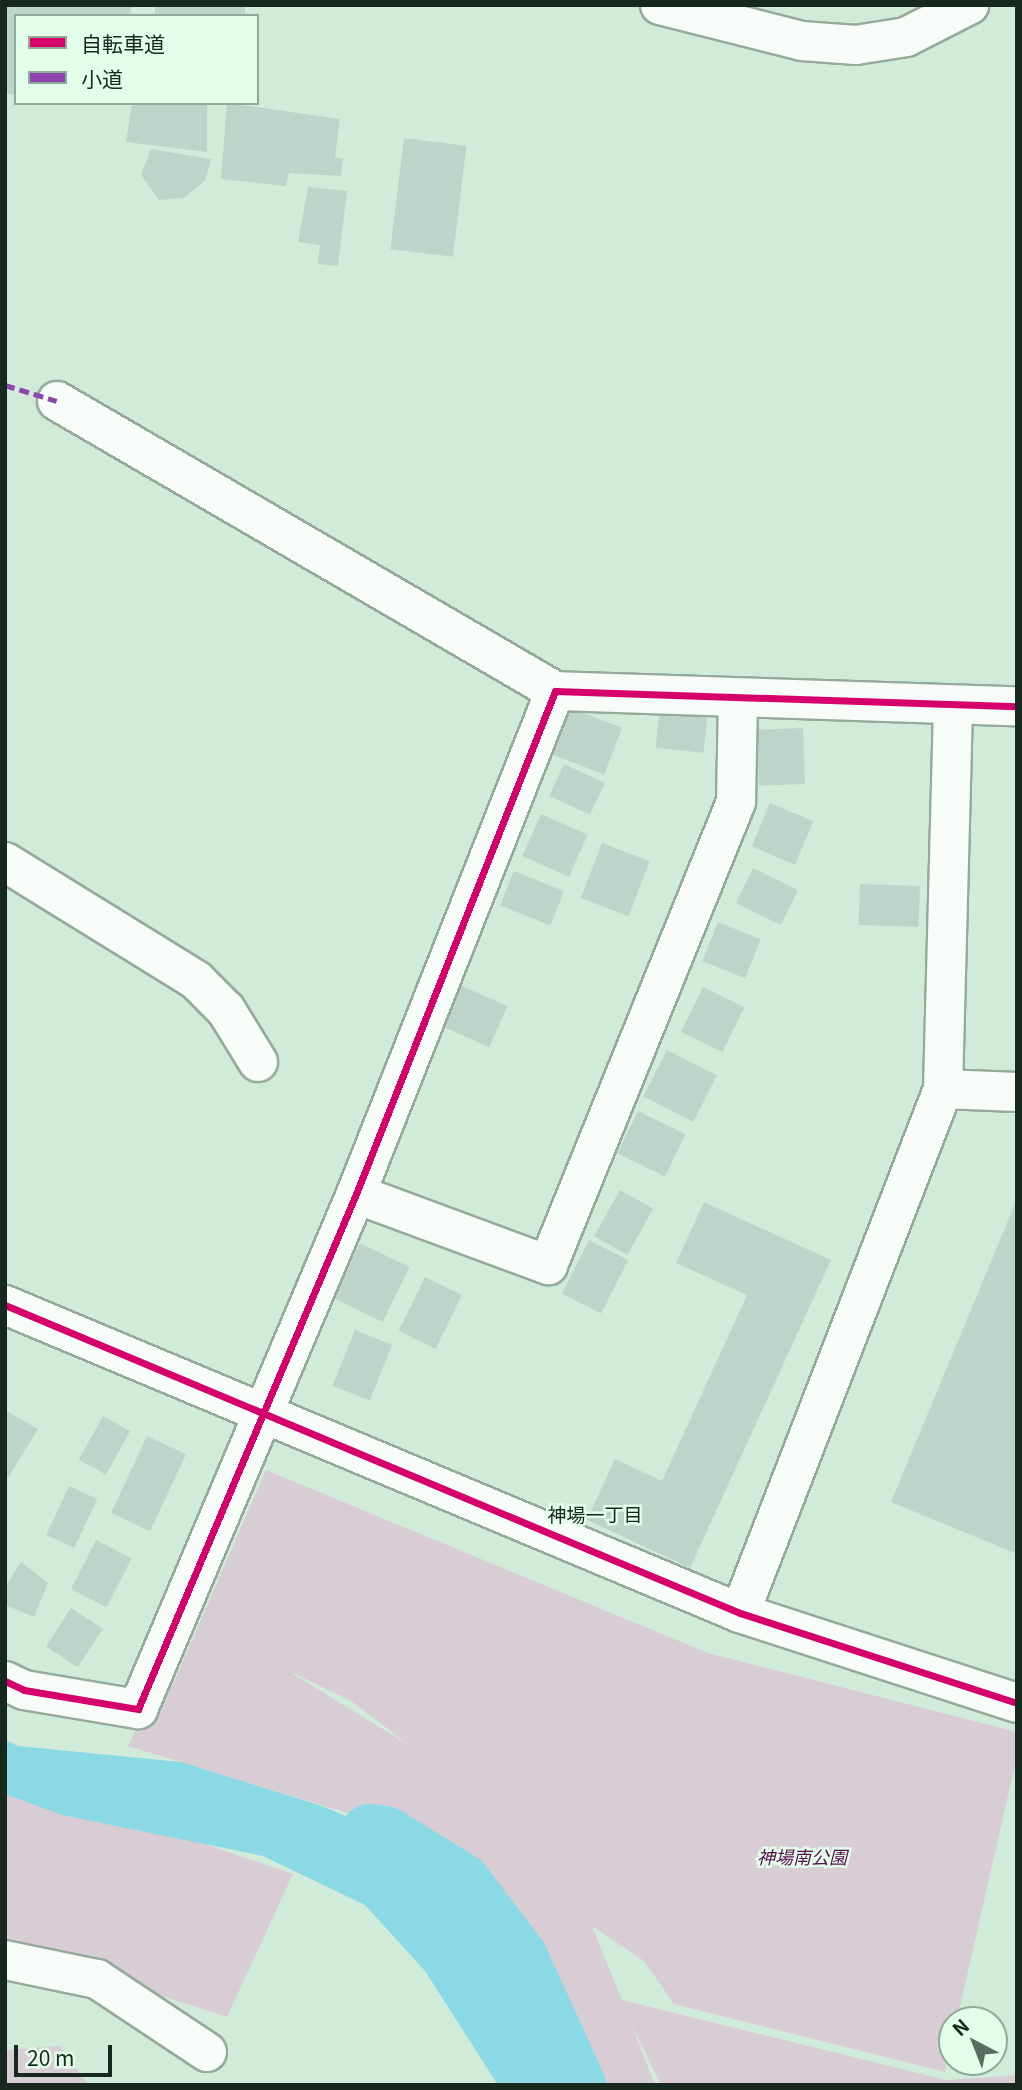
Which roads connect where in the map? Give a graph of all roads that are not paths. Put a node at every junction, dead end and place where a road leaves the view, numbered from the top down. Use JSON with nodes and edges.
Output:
{"nodes":[{"id":1,"x":660,"y":5,"type":"edge"},
{"id":2,"x":969,"y":5,"type":"edge"},
{"id":3,"x":57,"y":401,"type":"dead end"},
{"id":4,"x":555,"y":691,"type":"junction"},
{"id":5,"x":738,"y":699,"type":"junction"},
{"id":6,"x":1017,"y":706,"type":"edge"},
{"id":7,"x":953,"y":708,"type":"junction"},
{"id":8,"x":5,"y":862,"type":"edge"},
{"id":9,"x":258,"y":1062,"type":"dead end"},
{"id":10,"x":943,"y":1089,"type":"junction"},
{"id":11,"x":1017,"y":1092,"type":"edge"},
{"id":12,"x":356,"y":1194,"type":"junction"},
{"id":13,"x":5,"y":1305,"type":"edge"},
{"id":14,"x":261,"y":1411,"type":"junction"},
{"id":15,"x":740,"y":1613,"type":"junction"},
{"id":16,"x":5,"y":1681,"type":"edge"},
{"id":17,"x":1017,"y":1703,"type":"edge"},
{"id":18,"x":5,"y":1960,"type":"edge"},
{"id":19,"x":207,"y":2052,"type":"dead end"}],
"edges":[{"from":1,"to":2,"type":"street"},
{"from":3,"to":4,"type":"street"},
{"from":4,"to":5,"type":"street"},
{"from":4,"to":12,"type":"street"},
{"from":5,"to":7,"type":"street"},
{"from":5,"to":12,"type":"street"},
{"from":6,"to":7,"type":"street"},
{"from":7,"to":10,"type":"street"},
{"from":8,"to":9,"type":"street"},
{"from":10,"to":11,"type":"street"},
{"from":10,"to":15,"type":"street"},
{"from":12,"to":14,"type":"street"},
{"from":13,"to":14,"type":"street"},
{"from":14,"to":15,"type":"street"},
{"from":14,"to":16,"type":"street"},
{"from":15,"to":17,"type":"street"},
{"from":18,"to":19,"type":"street"}]}
